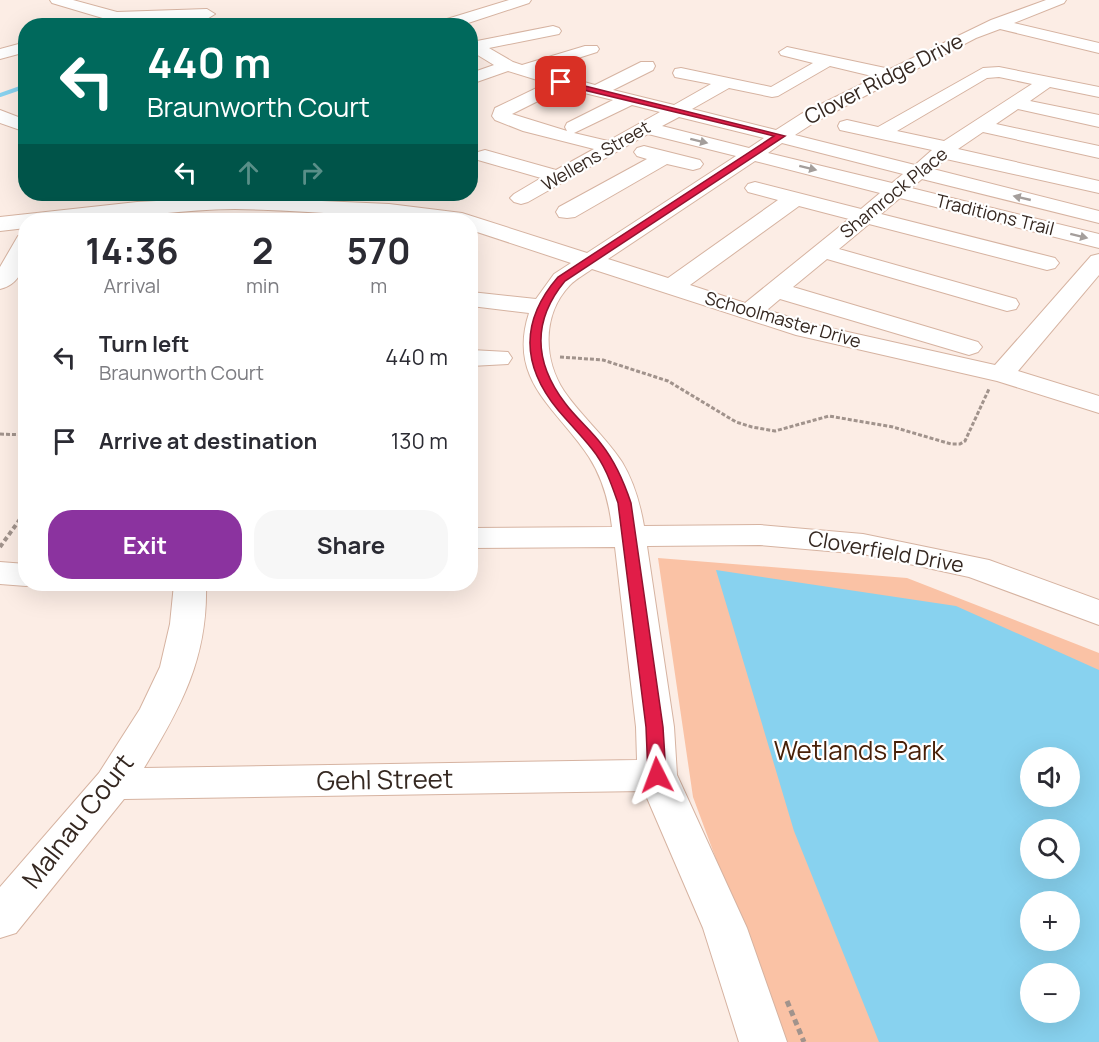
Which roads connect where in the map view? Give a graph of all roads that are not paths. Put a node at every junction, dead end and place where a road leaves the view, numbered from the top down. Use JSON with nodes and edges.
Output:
{"nodes":[{"id":1,"x":57,"y":0,"type":"edge"},
{"id":2,"x":524,"y":0,"type":"edge"},
{"id":3,"x":1059,"y":0,"type":"edge"},
{"id":4,"x":207,"y":13,"type":"edge"},
{"id":5,"x":116,"y":17,"type":"joint"},
{"id":6,"x":465,"y":18,"type":"edge"},
{"id":7,"x":996,"y":23,"type":"junction"},
{"id":8,"x":553,"y":31,"type":"dead end"},
{"id":9,"x":478,"y":44,"type":"edge"},
{"id":10,"x":478,"y":48,"type":"edge"},
{"id":11,"x":1099,"y":48,"type":"edge"},
{"id":12,"x":18,"y":49,"type":"edge"},
{"id":13,"x":591,"y":49,"type":"dead end"},
{"id":14,"x":787,"y":52,"type":"dead end"},
{"id":15,"x":0,"y":54,"type":"edge"},
{"id":16,"x":828,"y":61,"type":"junction"},
{"id":17,"x":647,"y":66,"type":"dead end"},
{"id":18,"x":514,"y":69,"type":"junction"},
{"id":19,"x":681,"y":73,"type":"dead end"},
{"id":20,"x":892,"y":75,"type":"junction"},
{"id":21,"x":478,"y":77,"type":"edge"},
{"id":22,"x":561,"y":82,"type":"junction"},
{"id":23,"x":726,"y":82,"type":"junction"},
{"id":24,"x":1046,"y":82,"type":"junction"},
{"id":25,"x":597,"y":91,"type":"junction"},
{"id":26,"x":1099,"y":92,"type":"edge"},
{"id":27,"x":701,"y":96,"type":"junction"},
{"id":28,"x":630,"y":99,"type":"junction"},
{"id":29,"x":732,"y":103,"type":"dead end"},
{"id":30,"x":1015,"y":103,"type":"junction"},
{"id":31,"x":676,"y":110,"type":"junction"},
{"id":32,"x":0,"y":116,"type":"edge"},
{"id":33,"x":1099,"y":121,"type":"edge"},
{"id":34,"x":18,"y":125,"type":"edge"},
{"id":35,"x":847,"y":126,"type":"dead end"},
{"id":36,"x":981,"y":126,"type":"junction"},
{"id":37,"x":574,"y":127,"type":"dead end"},
{"id":38,"x":646,"y":128,"type":"junction"},
{"id":39,"x":18,"y":131,"type":"edge"},
{"id":40,"x":881,"y":133,"type":"junction"},
{"id":41,"x":781,"y":136,"type":"junction"},
{"id":42,"x":0,"y":137,"type":"edge"},
{"id":43,"x":615,"y":147,"type":"junction"},
{"id":44,"x":945,"y":150,"type":"junction"},
{"id":45,"x":1099,"y":152,"type":"edge"},
{"id":46,"x":752,"y":154,"type":"junction"},
{"id":47,"x":485,"y":156,"type":"dead end"},
{"id":48,"x":664,"y":157,"type":"junction"},
{"id":49,"x":693,"y":164,"type":"dead end"},
{"id":50,"x":919,"y":173,"type":"junction"},
{"id":51,"x":559,"y":177,"type":"junction"},
{"id":52,"x":1099,"y":187,"type":"edge"},
{"id":53,"x":755,"y":188,"type":"dead end"},
{"id":54,"x":898,"y":190,"type":"junction"},
{"id":55,"x":794,"y":199,"type":"junction"},
{"id":56,"x":336,"y":207,"type":"edge"},
{"id":57,"x":567,"y":212,"type":"junction"},
{"id":58,"x":53,"y":213,"type":"edge"},
{"id":59,"x":420,"y":213,"type":"edge"},
{"id":60,"x":866,"y":216,"type":"junction"},
{"id":61,"x":1099,"y":217,"type":"edge"},
{"id":62,"x":18,"y":219,"type":"edge"},
{"id":63,"x":598,"y":222,"type":"dead end"},
{"id":64,"x":0,"y":224,"type":"edge"},
{"id":65,"x":478,"y":225,"type":"edge"},
{"id":66,"x":1099,"y":241,"type":"edge"},
{"id":67,"x":823,"y":251,"type":"junction"},
{"id":68,"x":18,"y":256,"type":"edge"},
{"id":69,"x":588,"y":260,"type":"junction"},
{"id":70,"x":1099,"y":261,"type":"edge"},
{"id":71,"x":1047,"y":263,"type":"dead end"},
{"id":72,"x":0,"y":282,"type":"edge"},
{"id":73,"x":672,"y":287,"type":"junction"},
{"id":74,"x":776,"y":290,"type":"junction"},
{"id":75,"x":478,"y":301,"type":"edge"},
{"id":76,"x":1007,"y":304,"type":"dead end"},
{"id":77,"x":542,"y":307,"type":"junction"},
{"id":78,"x":748,"y":313,"type":"junction"},
{"id":79,"x":969,"y":347,"type":"dead end"},
{"id":80,"x":478,"y":358,"type":"edge"},
{"id":81,"x":499,"y":358,"type":"dead end"},
{"id":82,"x":995,"y":380,"type":"junction"},
{"id":83,"x":1099,"y":405,"type":"edge"},
{"id":84,"x":478,"y":538,"type":"edge"},
{"id":85,"x":630,"y":538,"type":"junction"},
{"id":86,"x":0,"y":573,"type":"edge"},
{"id":87,"x":18,"y":574,"type":"edge"},
{"id":88,"x":189,"y":591,"type":"edge"},
{"id":89,"x":1099,"y":612,"type":"edge"},
{"id":90,"x":657,"y":775,"type":"junction"},
{"id":91,"x":113,"y":784,"type":"junction"},
{"id":92,"x":0,"y":919,"type":"edge"},
{"id":93,"x":763,"y":1042,"type":"edge"}],
"edges":[{"from":1,"to":5,"type":"street"},
{"from":2,"to":6,"type":"street"},
{"from":3,"to":7,"type":"street","name":"Clover Ridge Drive"},
{"from":4,"to":5,"type":"street"},
{"from":7,"to":11,"type":"street"},
{"from":7,"to":20,"type":"street","name":"Clover Ridge Drive"},
{"from":8,"to":9,"type":"street"},
{"from":10,"to":18,"type":"street"},
{"from":12,"to":15,"type":"street"},
{"from":13,"to":18,"type":"street"},
{"from":14,"to":16,"type":"street"},
{"from":16,"to":20,"type":"street"},
{"from":16,"to":23,"type":"street"},
{"from":17,"to":25,"type":"street"},
{"from":18,"to":21,"type":"street"},
{"from":18,"to":22,"type":"street"},
{"from":19,"to":23,"type":"street"},
{"from":20,"to":41,"type":"street","name":"Clover Ridge Drive"},
{"from":22,"to":25,"type":"street"},
{"from":22,"to":43,"type":"street"},
{"from":23,"to":27,"type":"street","name":"Wellens Street"},
{"from":24,"to":26,"type":"street"},
{"from":24,"to":30,"type":"street","name":"Shamrock Place"},
{"from":24,"to":40,"type":"street"},
{"from":25,"to":28,"type":"street"},
{"from":27,"to":29,"type":"street"},
{"from":27,"to":31,"type":"street","name":"Wellens Street"},
{"from":28,"to":31,"type":"street"},
{"from":28,"to":37,"type":"street"},
{"from":30,"to":33,"type":"street"},
{"from":30,"to":36,"type":"street","name":"Shamrock Place"},
{"from":31,"to":38,"type":"street","name":"Wellens Street"},
{"from":31,"to":41,"type":"street"},
{"from":32,"to":34,"type":"street"},
{"from":35,"to":40,"type":"street"},
{"from":36,"to":44,"type":"street","name":"Shamrock Place"},
{"from":36,"to":45,"type":"street"},
{"from":38,"to":43,"type":"street","name":"Wellens Street"},
{"from":38,"to":46,"type":"street","name":"Traditions Trail","one_way":true},
{"from":39,"to":42,"type":"street"},
{"from":40,"to":44,"type":"street"},
{"from":41,"to":46,"type":"street","name":"Clover Ridge Drive"},
{"from":41,"to":50,"type":"street"},
{"from":43,"to":48,"type":"street"},
{"from":43,"to":51,"type":"street","name":"Wellens Street"},
{"from":44,"to":50,"type":"street","name":"Shamrock Place"},
{"from":44,"to":52,"type":"street"},
{"from":46,"to":54,"type":"street","name":"Traditions Trail","one_way":true},
{"from":46,"to":69,"type":"street","name":"Clover Ridge Drive"},
{"from":47,"to":51,"type":"street"},
{"from":48,"to":49,"type":"street"},
{"from":48,"to":57,"type":"street"},
{"from":50,"to":54,"type":"street","name":"Shamrock Place"},
{"from":61,"to":50,"type":"street","one_way":true},
{"from":51,"to":57,"type":"street","name":"Wellens Street"},
{"from":53,"to":55,"type":"street"},
{"from":54,"to":60,"type":"street","name":"Shamrock Place"},
{"from":54,"to":66,"type":"street","name":"Traditions Trail","one_way":true},
{"from":55,"to":60,"type":"street"},
{"from":55,"to":73,"type":"street"},
{"from":56,"to":58,"type":"street"},
{"from":56,"to":59,"type":"street"},
{"from":57,"to":63,"type":"street"},
{"from":60,"to":67,"type":"street","name":"Shamrock Place"},
{"from":60,"to":71,"type":"street"},
{"from":62,"to":64,"type":"street"},
{"from":65,"to":69,"type":"street","name":"Schoolmaster Drive"},
{"from":67,"to":74,"type":"street","name":"Shamrock Place"},
{"from":67,"to":76,"type":"street"},
{"from":68,"to":72,"type":"street"},
{"from":69,"to":73,"type":"street","name":"Schoolmaster Drive"},
{"from":69,"to":77,"type":"street","name":"Clover Ridge Drive"},
{"from":70,"to":82,"type":"street"},
{"from":73,"to":78,"type":"street","name":"Schoolmaster Drive"},
{"from":74,"to":78,"type":"street","name":"Shamrock Place"},
{"from":74,"to":79,"type":"street"},
{"from":75,"to":77,"type":"street"},
{"from":77,"to":85,"type":"street","name":"Clover Ridge Drive"},
{"from":78,"to":82,"type":"street","name":"Schoolmaster Drive"},
{"from":80,"to":81,"type":"street"},
{"from":82,"to":83,"type":"street","name":"Schoolmaster Drive"},
{"from":84,"to":85,"type":"street","name":"Cloverfield Drive"},
{"from":85,"to":89,"type":"street","name":"Cloverfield Drive"},
{"from":85,"to":90,"type":"street","name":"Clover Ridge Drive"},
{"from":86,"to":87,"type":"street"},
{"from":88,"to":91,"type":"street","name":"Malnau Court"},
{"from":90,"to":91,"type":"street","name":"Gehl Street"},
{"from":90,"to":93,"type":"street","name":"Clover Ridge Drive"},
{"from":91,"to":92,"type":"street","name":"Malnau Court"}]}
